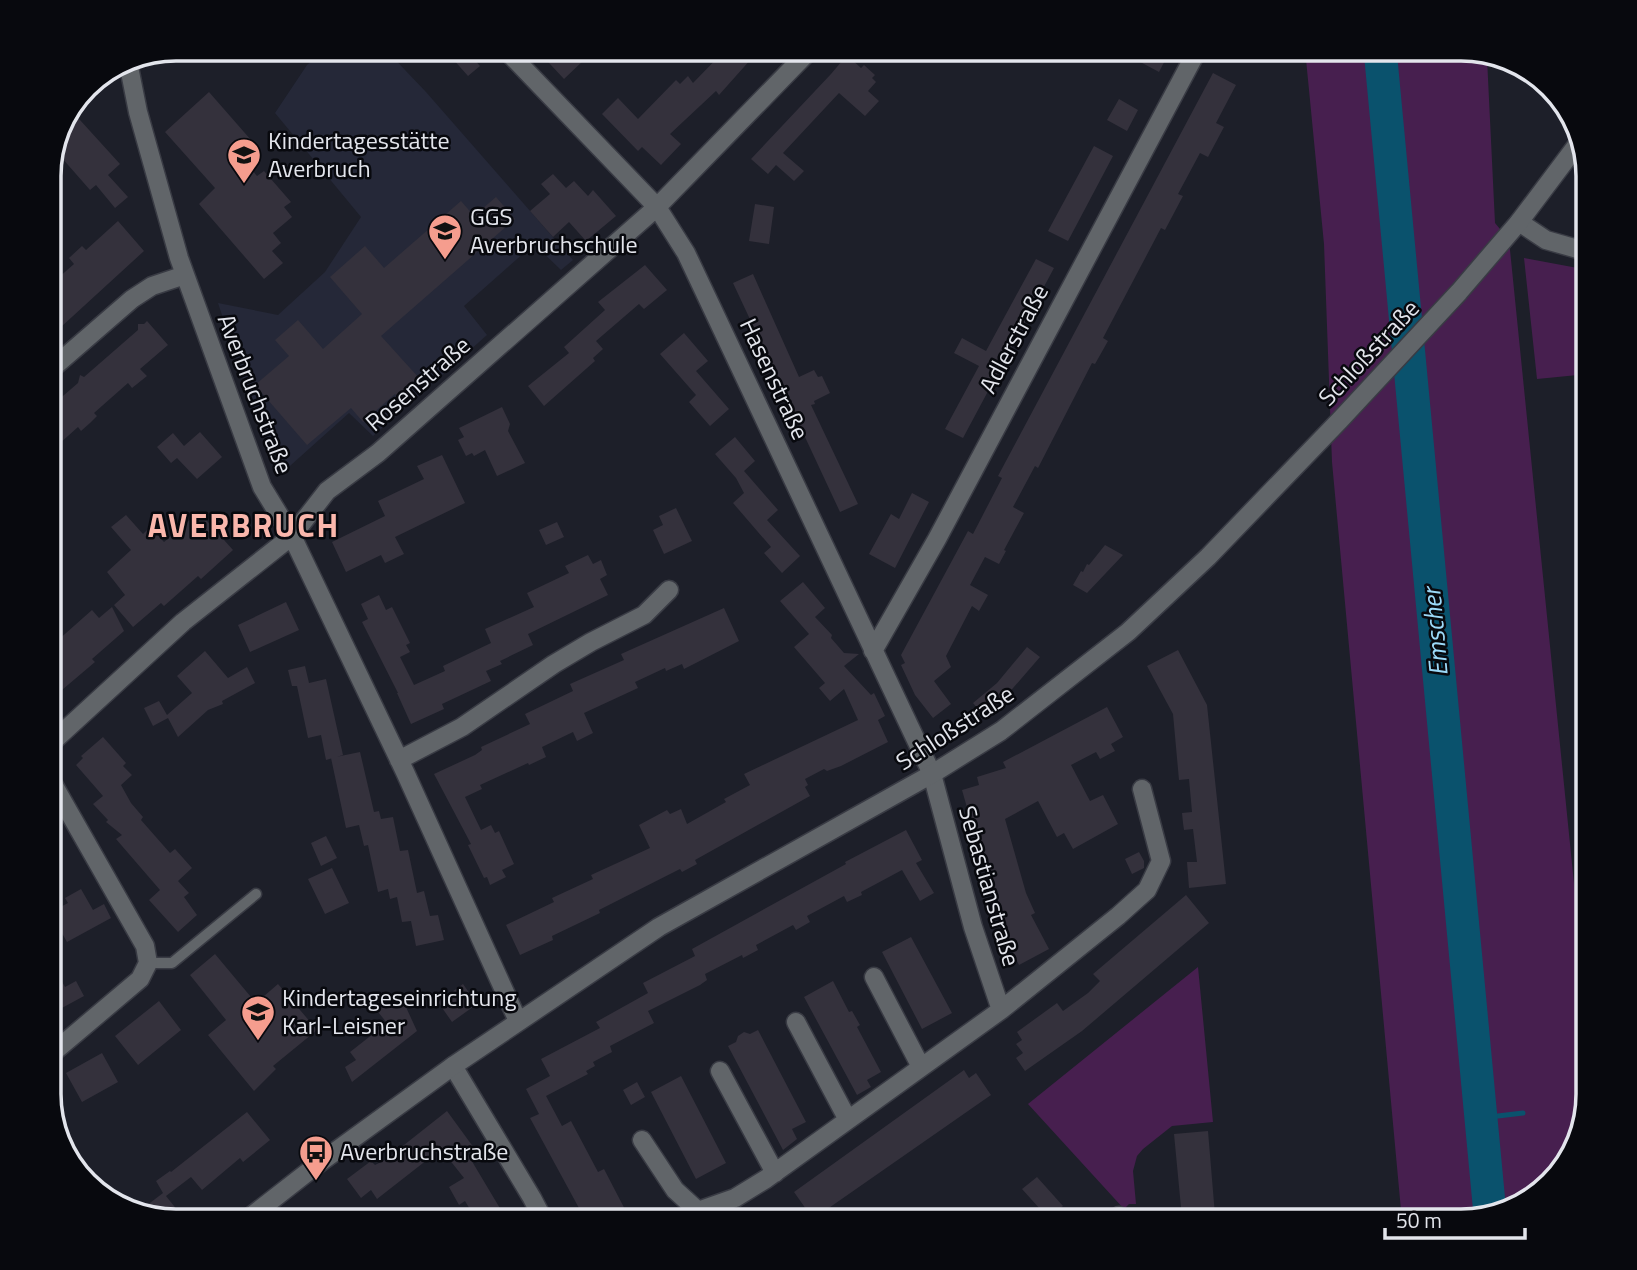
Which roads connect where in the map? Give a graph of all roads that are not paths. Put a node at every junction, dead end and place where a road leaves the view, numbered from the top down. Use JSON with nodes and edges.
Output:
{"nodes":[{"id":1,"x":517,"y":61,"type":"edge"},
{"id":2,"x":795,"y":61,"type":"edge"},
{"id":3,"x":1192,"y":61,"type":"edge"},
{"id":4,"x":130,"y":71,"type":"edge"},
{"id":5,"x":1573,"y":150,"type":"edge"},
{"id":6,"x":657,"y":207,"type":"junction"},
{"id":7,"x":1519,"y":222,"type":"junction"},
{"id":8,"x":1576,"y":249,"type":"edge"},
{"id":9,"x":185,"y":275,"type":"junction"},
{"id":10,"x":61,"y":361,"type":"edge"},
{"id":11,"x":292,"y":536,"type":"junction"},
{"id":12,"x":669,"y":590,"type":"dead end"},
{"id":13,"x":873,"y":651,"type":"junction"},
{"id":14,"x":61,"y":734,"type":"edge"},
{"id":15,"x":399,"y":760,"type":"junction"},
{"id":16,"x":932,"y":775,"type":"junction"},
{"id":17,"x":1142,"y":789,"type":"dead end"},
{"id":18,"x":61,"y":798,"type":"edge"},
{"id":19,"x":256,"y":894,"type":"dead end"},
{"id":20,"x":148,"y":963,"type":"junction"},
{"id":21,"x":874,"y":976,"type":"dead end"},
{"id":22,"x":1000,"y":1010,"type":"junction"},
{"id":23,"x":518,"y":1021,"type":"junction"},
{"id":24,"x":796,"y":1022,"type":"dead end"},
{"id":25,"x":61,"y":1046,"type":"edge"},
{"id":26,"x":453,"y":1066,"type":"junction"},
{"id":27,"x":922,"y":1067,"type":"junction"},
{"id":28,"x":720,"y":1071,"type":"dead end"},
{"id":29,"x":848,"y":1120,"type":"junction"},
{"id":30,"x":642,"y":1140,"type":"dead end"},
{"id":31,"x":775,"y":1173,"type":"junction"},
{"id":32,"x":260,"y":1209,"type":"edge"},
{"id":33,"x":537,"y":1209,"type":"edge"},
{"id":34,"x":696,"y":1209,"type":"edge"},
{"id":35,"x":704,"y":1209,"type":"edge"}],
"edges":[{"from":1,"to":6,"type":"street","name":"Hasenstraße"},
{"from":2,"to":6,"type":"street","name":"Rosenstraße"},
{"from":3,"to":13,"type":"street","name":"Adlerstraße"},
{"from":4,"to":9,"type":"street","name":"Averbruchstraße"},
{"from":5,"to":7,"type":"street","name":"Schloßstraße"},
{"from":6,"to":11,"type":"street","name":"Rosenstraße"},
{"from":6,"to":13,"type":"street","name":"Hasenstraße"},
{"from":7,"to":8,"type":"street"},
{"from":7,"to":16,"type":"street","name":"Schloßstraße"},
{"from":9,"to":10,"type":"street"},
{"from":9,"to":11,"type":"street","name":"Averbruchstraße"},
{"from":11,"to":14,"type":"street","name":"Rosenstraße"},
{"from":11,"to":15,"type":"street","name":"Averbruchstraße"},
{"from":12,"to":15,"type":"street"},
{"from":13,"to":16,"type":"street","name":"Hasenstraße"},
{"from":15,"to":23,"type":"street","name":"Averbruchstraße"},
{"from":16,"to":22,"type":"street","name":"Sebastianstraße"},
{"from":16,"to":23,"type":"street","name":"Schloßstraße"},
{"from":17,"to":22,"type":"street","name":"Sebastianstraße"},
{"from":18,"to":20,"type":"street"},
{"from":19,"to":20,"type":"lane"},
{"from":20,"to":25,"type":"street"},
{"from":21,"to":27,"type":"street"},
{"from":22,"to":27,"type":"street","name":"Sebastianstraße"},
{"from":23,"to":26,"type":"street","name":"Schloßstraße"},
{"from":24,"to":29,"type":"street"},
{"from":26,"to":32,"type":"street","name":"Schloßstraße"},
{"from":26,"to":33,"type":"street"},
{"from":27,"to":29,"type":"street","name":"Sebastianstraße"},
{"from":28,"to":31,"type":"street"},
{"from":29,"to":31,"type":"street","name":"Sebastianstraße"},
{"from":30,"to":34,"type":"street","name":"Sebastianstraße"},
{"from":31,"to":35,"type":"street","name":"Sebastianstraße"}]}
